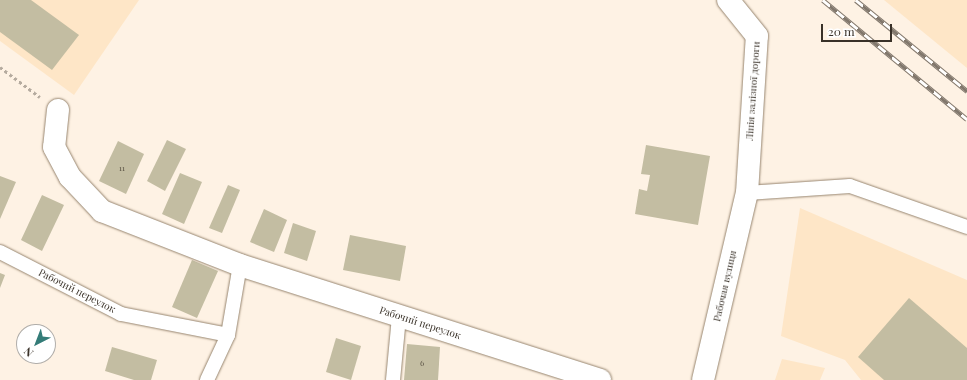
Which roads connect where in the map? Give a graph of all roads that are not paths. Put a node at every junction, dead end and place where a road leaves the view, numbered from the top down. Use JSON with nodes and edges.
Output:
{"nodes":[{"id":1,"x":728,"y":0,"type":"edge"},
{"id":2,"x":58,"y":110,"type":"road end"},
{"id":3,"x":747,"y":193,"type":"junction"},
{"id":4,"x":967,"y":227,"type":"edge"},
{"id":5,"x":0,"y":252,"type":"edge"},
{"id":6,"x":240,"y":265,"type":"junction"},
{"id":7,"x":399,"y":316,"type":"junction"},
{"id":8,"x":228,"y":335,"type":"junction"},
{"id":9,"x":207,"y":380,"type":"edge"},
{"id":10,"x":393,"y":380,"type":"edge"},
{"id":11,"x":600,"y":380,"type":"edge"},
{"id":12,"x":703,"y":380,"type":"edge"}],
"edges":[{"from":1,"to":3,"type":"street","name":"Лінія залізної дороги"},
{"from":2,"to":6,"type":"street","name":"Рабочий переулок"},
{"from":3,"to":4,"type":"lane"},
{"from":3,"to":12,"type":"street","name":"Рабочая вулиця"},
{"from":5,"to":8,"type":"lane","name":"Рабочий переулок"},
{"from":6,"to":7,"type":"street","name":"Рабочий переулок"},
{"from":6,"to":8,"type":"lane"},
{"from":7,"to":10,"type":"lane"},
{"from":7,"to":11,"type":"street","name":"Рабочий переулок"},
{"from":8,"to":9,"type":"lane"}]}
